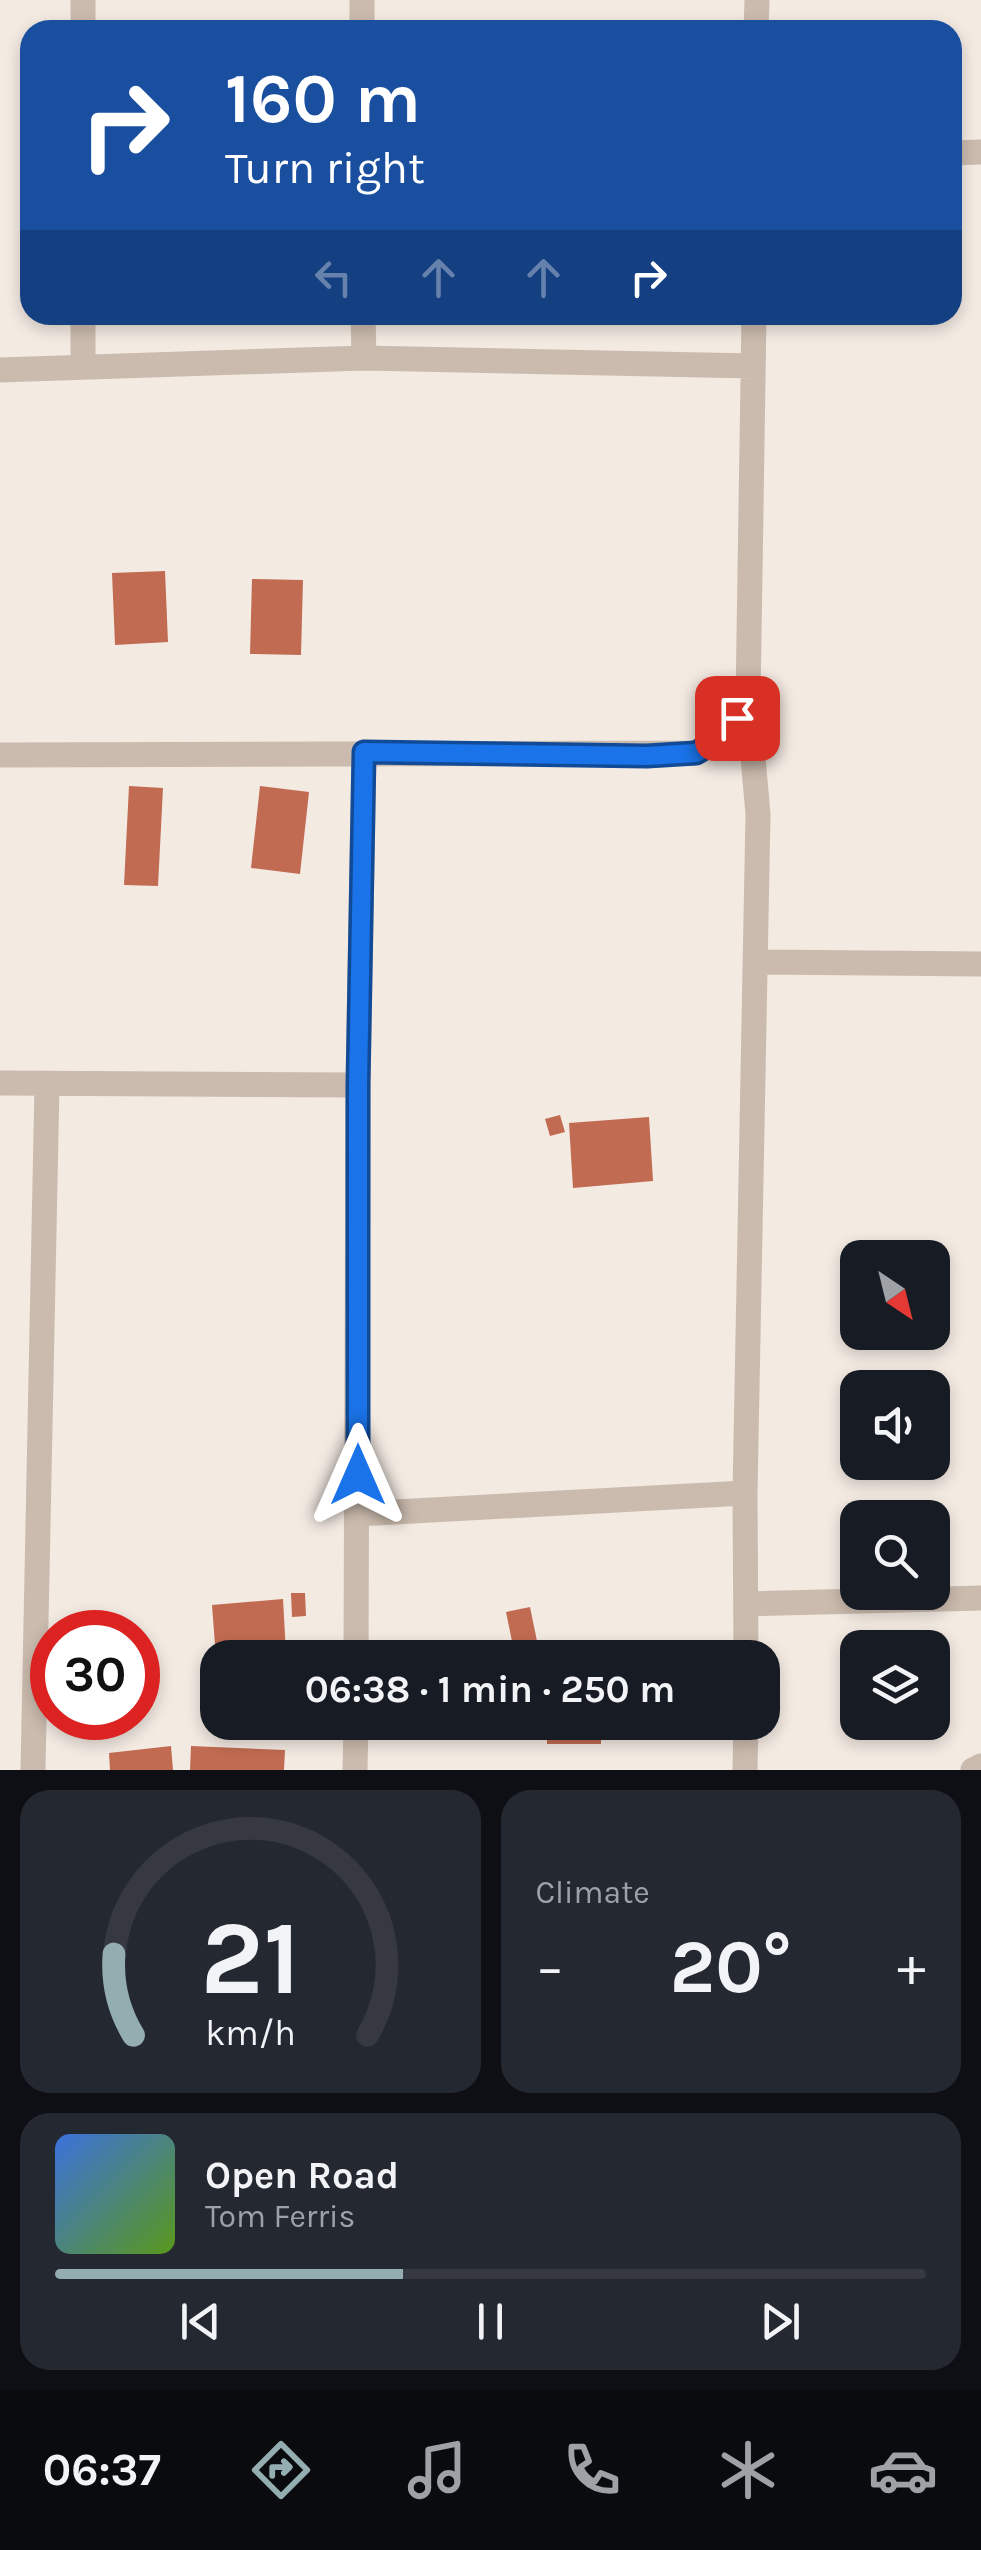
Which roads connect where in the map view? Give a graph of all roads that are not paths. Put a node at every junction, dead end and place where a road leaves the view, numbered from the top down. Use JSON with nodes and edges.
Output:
{"nodes":[{"id":1,"x":83,"y":325,"type":"edge"},
{"id":2,"x":363,"y":325,"type":"edge"},
{"id":3,"x":754,"y":325,"type":"edge"},
{"id":4,"x":364,"y":358,"type":"junction"},
{"id":5,"x":753,"y":366,"type":"junction"},
{"id":6,"x":83,"y":367,"type":"junction"},
{"id":7,"x":0,"y":370,"type":"edge"},
{"id":8,"x":748,"y":702,"type":"junction"},
{"id":9,"x":364,"y":752,"type":"junction"},
{"id":10,"x":0,"y":754,"type":"edge"},
{"id":11,"x":758,"y":962,"type":"junction"},
{"id":12,"x":981,"y":964,"type":"edge"},
{"id":13,"x":0,"y":1084,"type":"edge"},
{"id":14,"x":47,"y":1084,"type":"junction"},
{"id":15,"x":358,"y":1085,"type":"junction"},
{"id":16,"x":746,"y":1492,"type":"junction"},
{"id":17,"x":358,"y":1514,"type":"junction"},
{"id":18,"x":981,"y":1598,"type":"edge"},
{"id":19,"x":747,"y":1604,"type":"junction"},
{"id":20,"x":356,"y":1640,"type":"edge"},
{"id":21,"x":746,"y":1640,"type":"edge"},
{"id":22,"x":356,"y":1740,"type":"edge"},
{"id":23,"x":746,"y":1740,"type":"edge"},
{"id":24,"x":981,"y":1766,"type":"edge"},
{"id":25,"x":33,"y":1770,"type":"edge"},
{"id":26,"x":355,"y":1770,"type":"edge"},
{"id":27,"x":746,"y":1770,"type":"edge"},
{"id":28,"x":973,"y":1770,"type":"edge"}],
"edges":[{"from":1,"to":6,"type":"street"},
{"from":2,"to":4,"type":"street"},
{"from":3,"to":5,"type":"street"},
{"from":4,"to":5,"type":"street"},
{"from":4,"to":6,"type":"street"},
{"from":5,"to":8,"type":"street"},
{"from":6,"to":7,"type":"street"},
{"from":8,"to":9,"type":"street"},
{"from":8,"to":11,"type":"street"},
{"from":9,"to":10,"type":"street"},
{"from":9,"to":15,"type":"street"},
{"from":11,"to":12,"type":"street"},
{"from":11,"to":16,"type":"street"},
{"from":13,"to":14,"type":"street"},
{"from":14,"to":15,"type":"street"},
{"from":14,"to":25,"type":"street"},
{"from":15,"to":17,"type":"street"},
{"from":16,"to":17,"type":"street"},
{"from":16,"to":19,"type":"street"},
{"from":17,"to":20,"type":"street"},
{"from":18,"to":19,"type":"street"},
{"from":19,"to":21,"type":"street"},
{"from":22,"to":26,"type":"street"},
{"from":23,"to":27,"type":"street"},
{"from":24,"to":28,"type":"street"}]}
